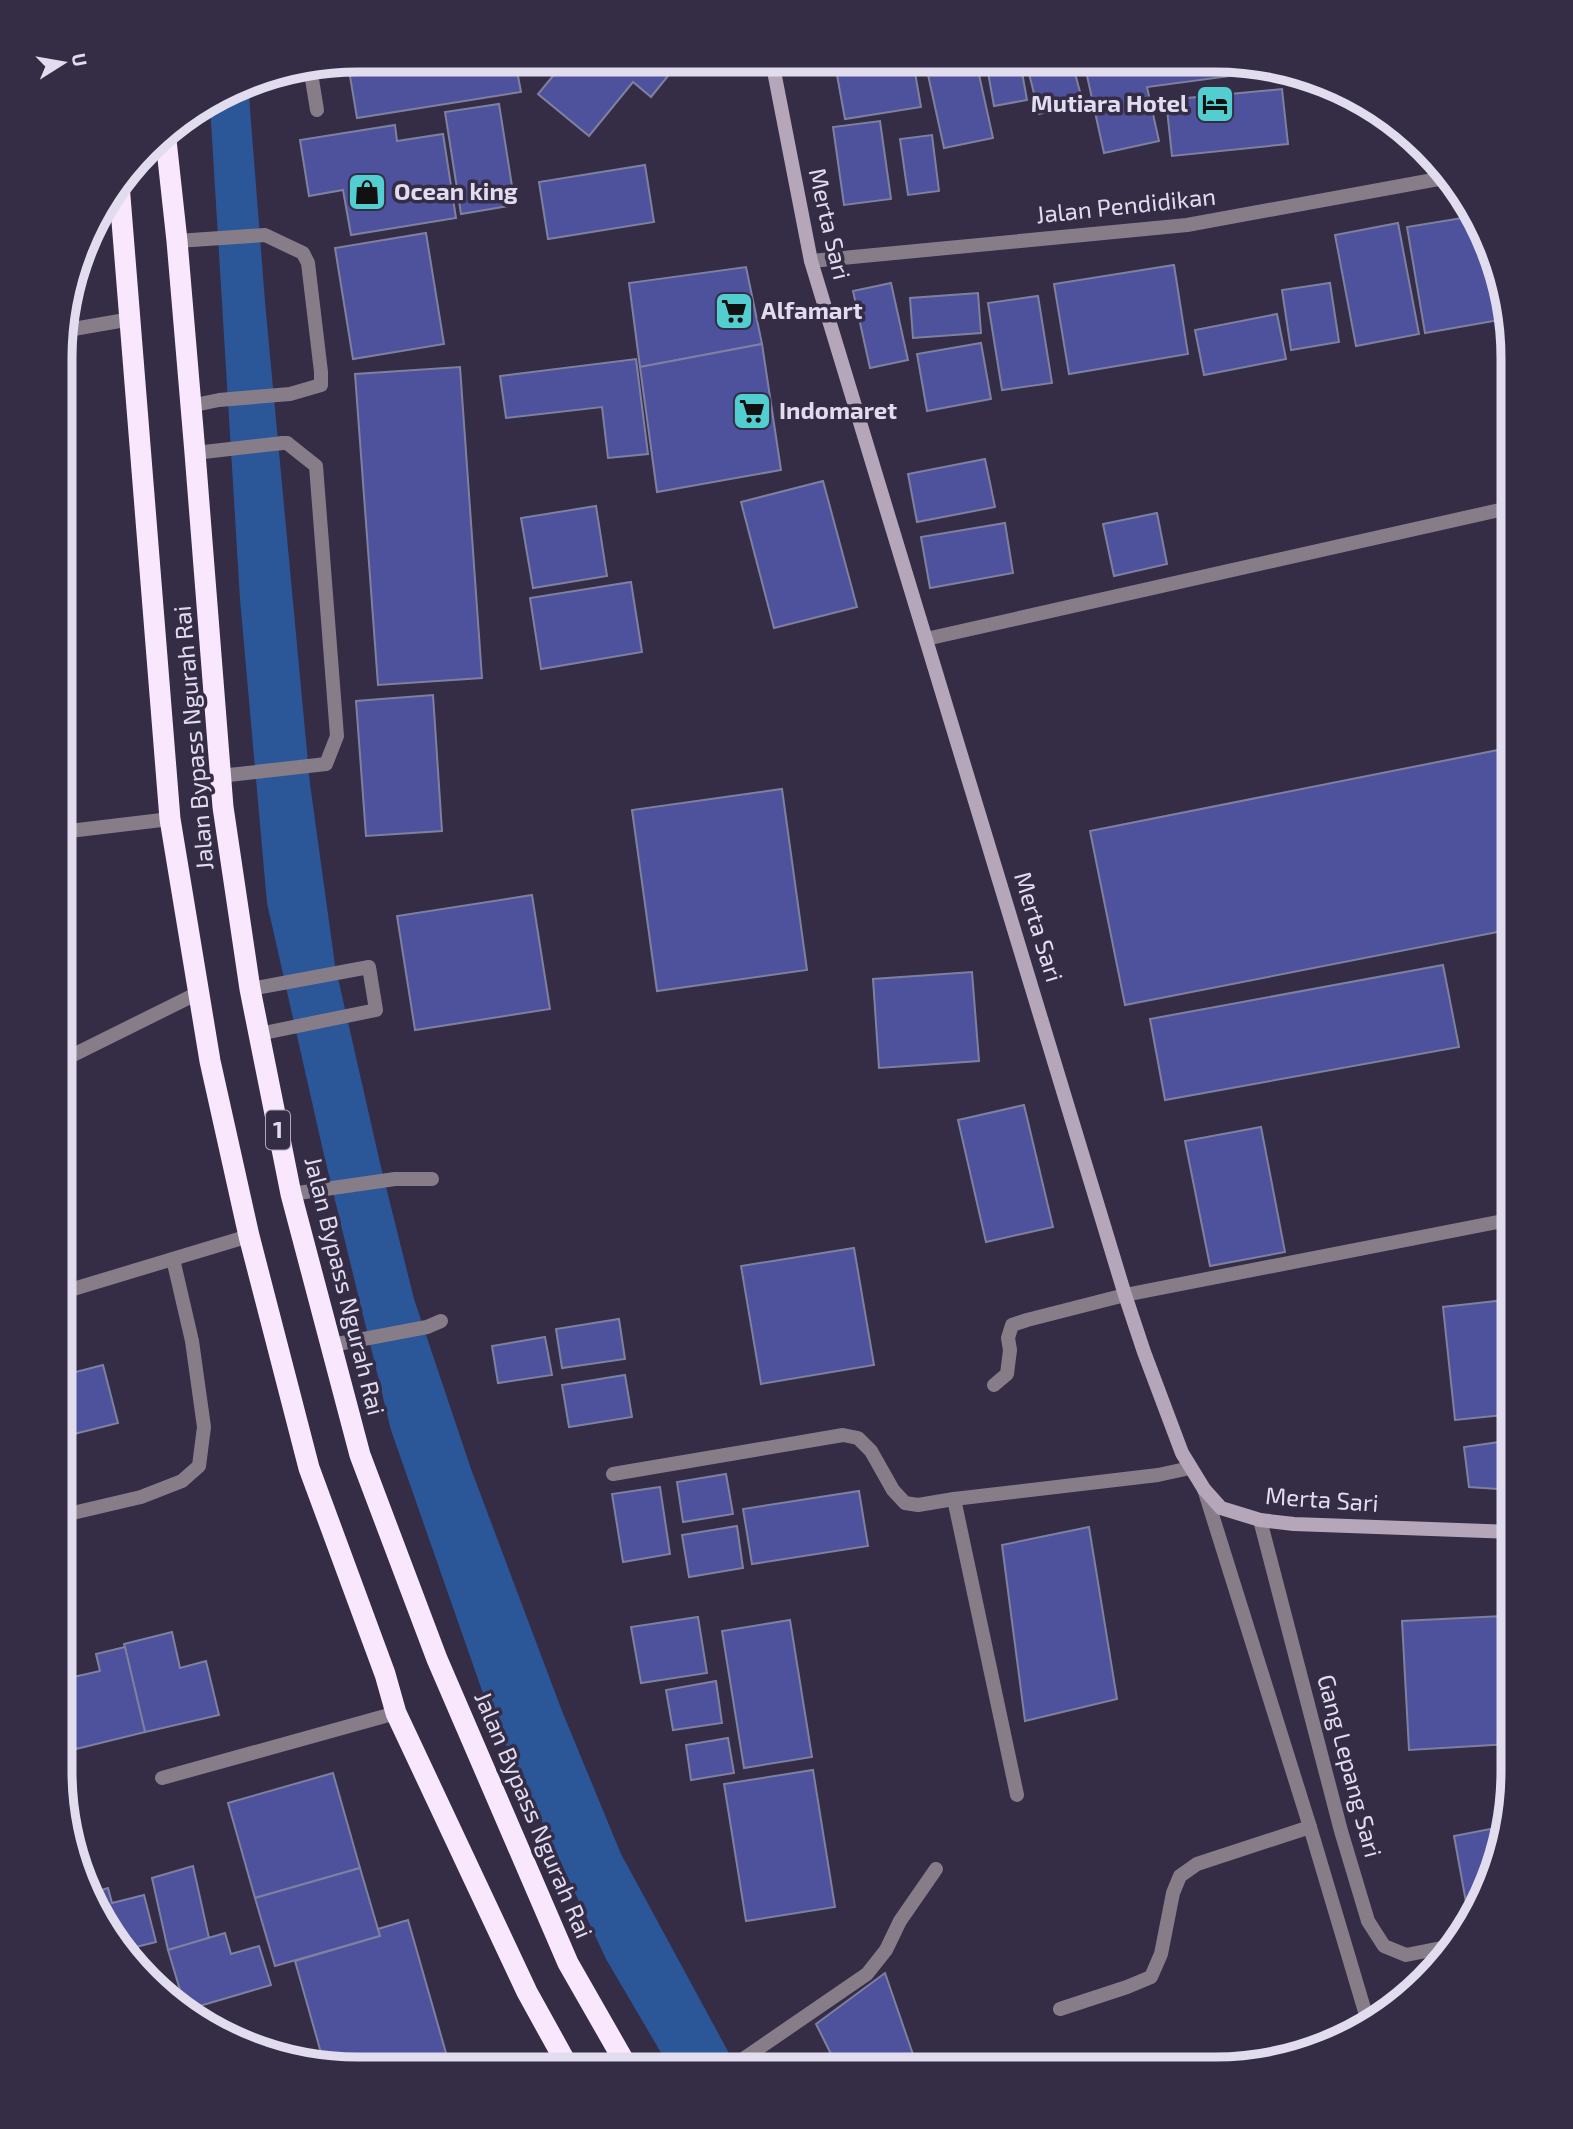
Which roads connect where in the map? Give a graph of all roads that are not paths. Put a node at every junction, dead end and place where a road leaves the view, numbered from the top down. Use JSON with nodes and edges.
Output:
{"nodes":[{"id":1,"x":774,"y":72,"type":"edge"},
{"id":2,"x":311,"y":75,"type":"edge"},
{"id":3,"x":317,"y":110,"type":"dead end"},
{"id":4,"x":167,"y":145,"type":"edge"},
{"id":5,"x":1438,"y":179,"type":"edge"},
{"id":6,"x":120,"y":199,"type":"edge"},
{"id":7,"x":177,"y":241,"type":"junction"},
{"id":8,"x":811,"y":261,"type":"junction"},
{"id":9,"x":131,"y":319,"type":"junction"},
{"id":10,"x":73,"y":329,"type":"edge"},
{"id":11,"x":190,"y":406,"type":"junction"},
{"id":12,"x":195,"y":453,"type":"junction"},
{"id":13,"x":1501,"y":510,"type":"edge"},
{"id":14,"x":926,"y":639,"type":"junction"},
{"id":15,"x":225,"y":776,"type":"junction"},
{"id":16,"x":170,"y":819,"type":"junction"},
{"id":17,"x":72,"y":831,"type":"edge"},
{"id":18,"x":260,"y":987,"type":"junction"},
{"id":19,"x":198,"y":993,"type":"junction"},
{"id":20,"x":267,"y":1033,"type":"junction"},
{"id":21,"x":72,"y":1056,"type":"edge"},
{"id":22,"x":432,"y":1179,"type":"dead end"},
{"id":23,"x":291,"y":1194,"type":"junction"},
{"id":24,"x":1501,"y":1221,"type":"edge"},
{"id":25,"x":248,"y":1236,"type":"junction"},
{"id":26,"x":173,"y":1259,"type":"junction"},
{"id":27,"x":72,"y":1289,"type":"edge"},
{"id":28,"x":1125,"y":1295,"type":"junction"},
{"id":29,"x":434,"y":1324,"type":"dead end"},
{"id":30,"x":331,"y":1345,"type":"junction"},
{"id":31,"x":994,"y":1385,"type":"dead end"},
{"id":32,"x":1190,"y":1468,"type":"junction"},
{"id":33,"x":613,"y":1474,"type":"dead end"},
{"id":34,"x":1204,"y":1489,"type":"junction"},
{"id":35,"x":954,"y":1499,"type":"junction"},
{"id":36,"x":72,"y":1513,"type":"edge"},
{"id":37,"x":1260,"y":1520,"type":"junction"},
{"id":38,"x":1501,"y":1532,"type":"edge"},
{"id":39,"x":396,"y":1713,"type":"junction"},
{"id":40,"x":162,"y":1778,"type":"dead end"},
{"id":41,"x":1017,"y":1795,"type":"dead end"},
{"id":42,"x":1310,"y":1827,"type":"junction"},
{"id":43,"x":936,"y":1869,"type":"dead end"},
{"id":44,"x":1439,"y":1948,"type":"edge"},
{"id":45,"x":1060,"y":2009,"type":"dead end"},
{"id":46,"x":1365,"y":2015,"type":"edge"},
{"id":47,"x":563,"y":2057,"type":"edge"},
{"id":48,"x":622,"y":2057,"type":"edge"},
{"id":49,"x":747,"y":2057,"type":"edge"}],
"edges":[{"from":1,"to":8,"type":"street","name":"Merta Sari"},
{"from":2,"to":3,"type":"street"},
{"from":4,"to":7,"type":"highway","name":"Jalan Bypass Ngurah Rai","number":"1"},
{"from":5,"to":8,"type":"street","name":"Jalan Pendidikan"},
{"from":6,"to":9,"type":"highway","name":"Jalan Bypass Ngurah Rai","number":"1"},
{"from":7,"to":11,"type":"highway","name":"Jalan Bypass Ngurah Rai","number":"1"},
{"from":7,"to":11,"type":"street"},
{"from":8,"to":14,"type":"street","name":"Merta Sari"},
{"from":9,"to":10,"type":"street"},
{"from":9,"to":16,"type":"highway","name":"Jalan Bypass Ngurah Rai","number":"1"},
{"from":11,"to":12,"type":"highway","name":"Jalan Bypass Ngurah Rai","number":"1"},
{"from":12,"to":15,"type":"highway","name":"Jalan Bypass Ngurah Rai","number":"1"},
{"from":12,"to":15,"type":"street"},
{"from":13,"to":14,"type":"street"},
{"from":14,"to":28,"type":"street","name":"Merta Sari"},
{"from":15,"to":18,"type":"highway","name":"Jalan Bypass Ngurah Rai","number":"1"},
{"from":16,"to":17,"type":"street"},
{"from":16,"to":19,"type":"highway","name":"Jalan Bypass Ngurah Rai","number":"1"},
{"from":18,"to":20,"type":"highway","name":"Jalan Bypass Ngurah Rai","number":"1"},
{"from":18,"to":20,"type":"street"},
{"from":19,"to":21,"type":"street"},
{"from":19,"to":25,"type":"highway","name":"Jalan Bypass Ngurah Rai","number":"1"},
{"from":20,"to":23,"type":"highway","name":"Jalan Bypass Ngurah Rai","number":"1"},
{"from":22,"to":23,"type":"street"},
{"from":23,"to":30,"type":"highway","name":"Jalan Bypass Ngurah Rai","number":"1"},
{"from":24,"to":28,"type":"street"},
{"from":25,"to":26,"type":"street"},
{"from":25,"to":39,"type":"highway","name":"Jalan Bypass Ngurah Rai","number":"1"},
{"from":26,"to":27,"type":"street"},
{"from":26,"to":36,"type":"street"},
{"from":28,"to":31,"type":"street"},
{"from":28,"to":32,"type":"street","name":"Merta Sari"},
{"from":29,"to":30,"type":"street"},
{"from":30,"to":48,"type":"highway","name":"Jalan Bypass Ngurah Rai","number":"1"},
{"from":32,"to":34,"type":"street","name":"Merta Sari"},
{"from":32,"to":35,"type":"street"},
{"from":33,"to":35,"type":"street"},
{"from":34,"to":37,"type":"street","name":"Merta Sari"},
{"from":34,"to":42,"type":"street"},
{"from":35,"to":41,"type":"street"},
{"from":37,"to":38,"type":"street","name":"Merta Sari"},
{"from":37,"to":44,"type":"street","name":"Gang Lepang Sari"},
{"from":39,"to":40,"type":"street"},
{"from":39,"to":47,"type":"highway","name":"Jalan Bypass Ngurah Rai","number":"1"},
{"from":42,"to":45,"type":"street"},
{"from":42,"to":46,"type":"street"},
{"from":43,"to":49,"type":"street"}]}
